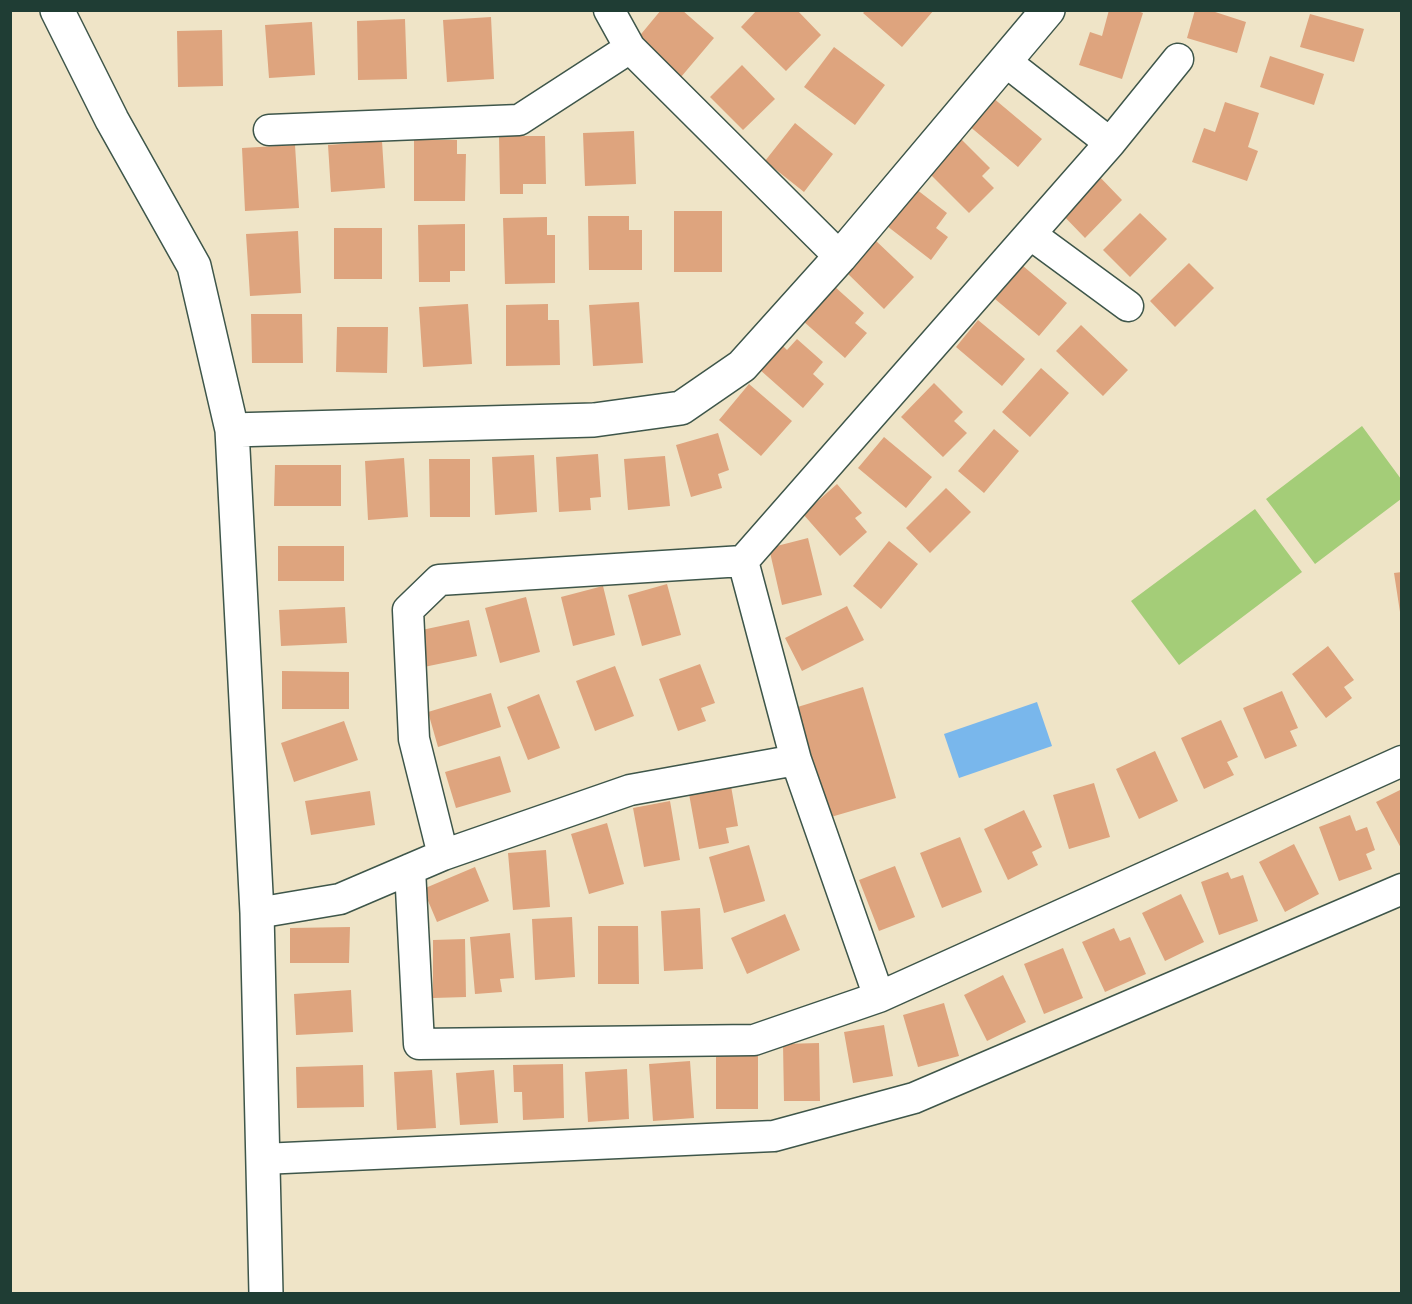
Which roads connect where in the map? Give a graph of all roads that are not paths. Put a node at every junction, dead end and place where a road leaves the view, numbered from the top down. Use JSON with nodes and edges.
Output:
{"nodes":[{"id":1,"x":57,"y":10,"type":"edge"},
{"id":2,"x":609,"y":10,"type":"edge"},
{"id":3,"x":1048,"y":10,"type":"edge"},
{"id":4,"x":630,"y":48,"type":"junction"},
{"id":5,"x":1178,"y":59,"type":"dead end"},
{"id":6,"x":1005,"y":61,"type":"junction"},
{"id":7,"x":268,"y":130,"type":"dead end"},
{"id":8,"x":1110,"y":143,"type":"junction"},
{"id":9,"x":1030,"y":234,"type":"junction"},
{"id":10,"x":840,"y":258,"type":"junction"},
{"id":11,"x":1128,"y":306,"type":"dead end"},
{"id":12,"x":232,"y":430,"type":"junction"},
{"id":13,"x":743,"y":561,"type":"junction"},
{"id":14,"x":796,"y":760,"type":"junction"},
{"id":15,"x":1401,"y":761,"type":"edge"},
{"id":16,"x":443,"y":855,"type":"junction"},
{"id":17,"x":410,"y":869,"type":"junction"},
{"id":18,"x":1401,"y":889,"type":"edge"},
{"id":19,"x":257,"y":913,"type":"junction"},
{"id":20,"x":879,"y":997,"type":"junction"},
{"id":21,"x":262,"y":1159,"type":"junction"},
{"id":22,"x":267,"y":1293,"type":"edge"}],
"edges":[{"from":1,"to":12,"type":"street"},
{"from":2,"to":4,"type":"street"},
{"from":3,"to":6,"type":"street"},
{"from":4,"to":7,"type":"street"},
{"from":4,"to":10,"type":"street"},
{"from":5,"to":8,"type":"street"},
{"from":6,"to":8,"type":"street"},
{"from":6,"to":10,"type":"street"},
{"from":8,"to":9,"type":"street"},
{"from":9,"to":11,"type":"street"},
{"from":9,"to":13,"type":"street"},
{"from":10,"to":12,"type":"street"},
{"from":12,"to":19,"type":"street"},
{"from":13,"to":14,"type":"street"},
{"from":13,"to":16,"type":"street"},
{"from":14,"to":16,"type":"street"},
{"from":14,"to":20,"type":"street"},
{"from":15,"to":20,"type":"street"},
{"from":16,"to":17,"type":"street"},
{"from":17,"to":19,"type":"street"},
{"from":17,"to":20,"type":"street"},
{"from":18,"to":21,"type":"street"},
{"from":19,"to":21,"type":"street"},
{"from":21,"to":22,"type":"street"}]}
